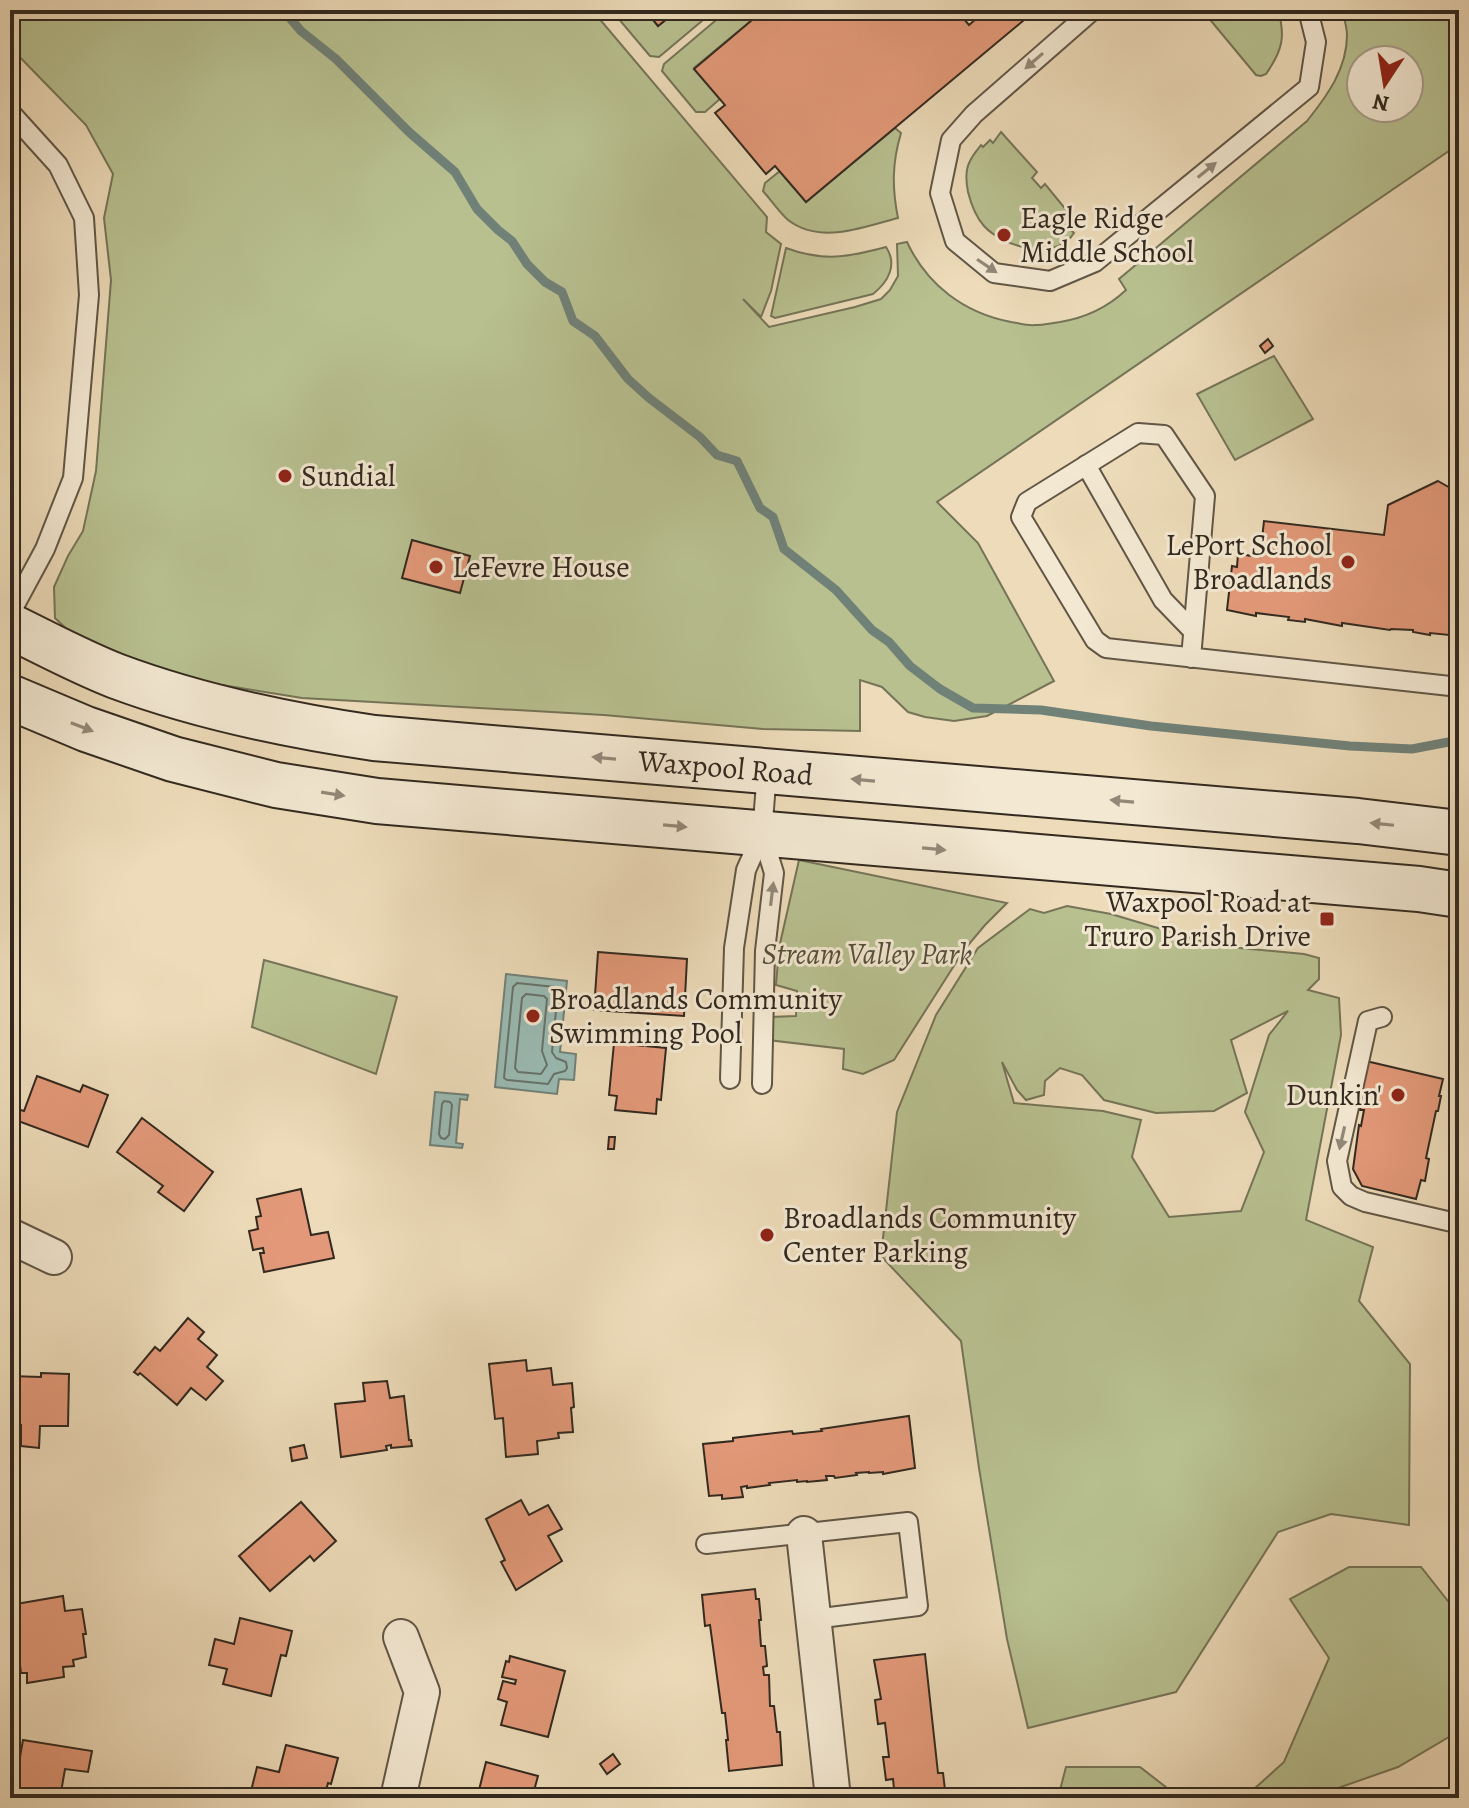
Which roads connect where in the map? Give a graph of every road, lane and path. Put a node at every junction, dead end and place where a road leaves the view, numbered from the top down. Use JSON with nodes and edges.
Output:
{"nodes":[{"id":1,"x":1093,"y":10,"type":"edge"},
{"id":2,"x":1308,"y":10,"type":"edge"},
{"id":3,"x":10,"y":112,"type":"edge"},
{"id":4,"x":1086,"y":465,"type":"junction"},
{"id":5,"x":10,"y":614,"type":"edge"},
{"id":6,"x":10,"y":626,"type":"edge"},
{"id":7,"x":1193,"y":631,"type":"junction"},
{"id":8,"x":1191,"y":658,"type":"junction"},
{"id":9,"x":1459,"y":687,"type":"edge"},
{"id":10,"x":10,"y":697,"type":"edge"},
{"id":11,"x":767,"y":771,"type":"junction"},
{"id":12,"x":1459,"y":833,"type":"edge"},
{"id":13,"x":762,"y":834,"type":"junction"},
{"id":14,"x":1459,"y":895,"type":"edge"},
{"id":15,"x":732,"y":998,"type":"junction"},
{"id":16,"x":764,"y":1000,"type":"junction"},
{"id":17,"x":1382,"y":1017,"type":"dead end"},
{"id":18,"x":730,"y":1079,"type":"dead end"},
{"id":19,"x":762,"y":1084,"type":"dead end"},
{"id":20,"x":1456,"y":1223,"type":"dead end"},
{"id":21,"x":10,"y":1236,"type":"edge"},
{"id":22,"x":54,"y":1257,"type":"dead end"},
{"id":23,"x":804,"y":1534,"type":"junction"},
{"id":24,"x":706,"y":1544,"type":"dead end"},
{"id":25,"x":814,"y":1619,"type":"junction"},
{"id":26,"x":401,"y":1637,"type":"dead end"},
{"id":27,"x":398,"y":1798,"type":"edge"},
{"id":28,"x":833,"y":1798,"type":"edge"}],
"edges":[{"from":1,"to":2,"type":"lane","one_way":true},
{"from":3,"to":5,"type":"lane"},
{"from":4,"to":7,"type":"lane"},
{"from":4,"to":7,"type":"lane"},
{"from":4,"to":8,"type":"lane"},
{"from":11,"to":6,"type":"street","name":"Waxpool Road","one_way":true},
{"from":7,"to":8,"type":"lane"},
{"from":8,"to":9,"type":"lane"},
{"from":10,"to":13,"type":"street","name":"Waxpool Road","one_way":true},
{"from":12,"to":11,"type":"street","name":"Waxpool Road","one_way":true},
{"from":11,"to":13,"type":"lane"},
{"from":13,"to":14,"type":"street","name":"Waxpool Road","one_way":true},
{"from":13,"to":15,"type":"lane"},
{"from":16,"to":13,"type":"lane","one_way":true},
{"from":15,"to":16,"type":"lane"},
{"from":15,"to":18,"type":"lane"},
{"from":16,"to":19,"type":"lane"},
{"from":17,"to":20,"type":"lane","one_way":true},
{"from":21,"to":22,"type":"street"},
{"from":23,"to":24,"type":"lane"},
{"from":23,"to":25,"type":"street"},
{"from":23,"to":25,"type":"lane"},
{"from":25,"to":28,"type":"street"},
{"from":26,"to":27,"type":"street"}]}
